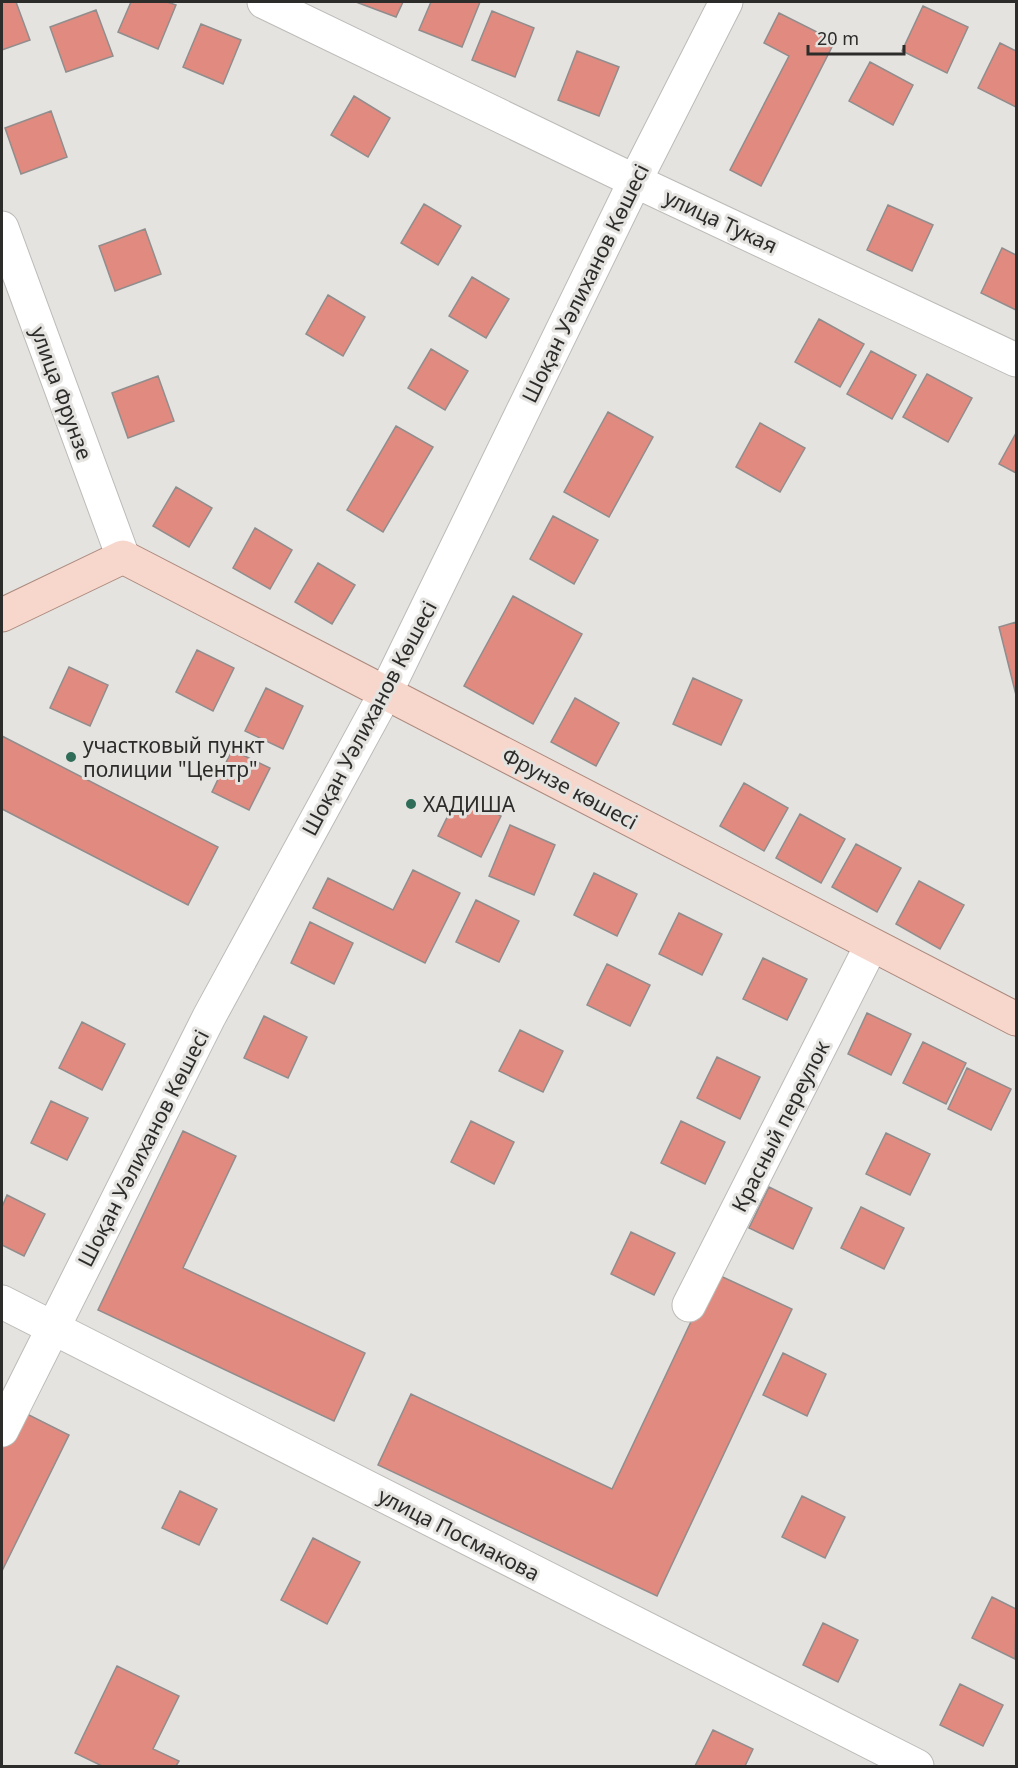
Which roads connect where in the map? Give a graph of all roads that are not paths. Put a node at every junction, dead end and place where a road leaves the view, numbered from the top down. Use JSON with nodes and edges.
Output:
{"nodes":[{"id":1,"x":264,"y":2,"type":"edge"},
{"id":2,"x":726,"y":2,"type":"edge"},
{"id":3,"x":635,"y":181,"type":"junction"},
{"id":4,"x":2,"y":228,"type":"edge"},
{"id":5,"x":12,"y":290,"type":"edge"},
{"id":6,"x":1017,"y":360,"type":"edge"},
{"id":7,"x":123,"y":557,"type":"junction"},
{"id":8,"x":2,"y":615,"type":"edge"},
{"id":9,"x":386,"y":692,"type":"junction"},
{"id":10,"x":871,"y":946,"type":"junction"},
{"id":11,"x":1017,"y":1019,"type":"edge"},
{"id":12,"x":2,"y":1302,"type":"edge"},
{"id":13,"x":689,"y":1305,"type":"dead end"},
{"id":14,"x":52,"y":1328,"type":"junction"},
{"id":15,"x":2,"y":1430,"type":"edge"},
{"id":16,"x":917,"y":1767,"type":"edge"}],
"edges":[{"from":1,"to":3,"type":"street","name":"улица Тукая"},
{"from":2,"to":3,"type":"street","name":"Шоқан Уәлиханов Көшесі"},
{"from":3,"to":6,"type":"street","name":"улица Тукая"},
{"from":3,"to":9,"type":"street","name":"Шоқан Уәлиханов Көшесі"},
{"from":4,"to":5,"type":"street","name":"улица Фрунзе"},
{"from":5,"to":7,"type":"street","name":"улица Фрунзе"},
{"from":7,"to":8,"type":"main road"},
{"from":7,"to":9,"type":"main road","name":"Фрунзе көшесі"},
{"from":9,"to":10,"type":"main road","name":"Фрунзе көшесі"},
{"from":9,"to":14,"type":"street","name":"Шоқан Уәлиханов Көшесі"},
{"from":10,"to":11,"type":"main road","name":"Фрунзе көшесі"},
{"from":10,"to":13,"type":"street","name":"Красный переулок"},
{"from":12,"to":14,"type":"street","name":"улица Посмакова"},
{"from":14,"to":15,"type":"street","name":"Шоқан Уәлиханов Көшесі"},
{"from":14,"to":16,"type":"street","name":"улица Посмакова"}]}
